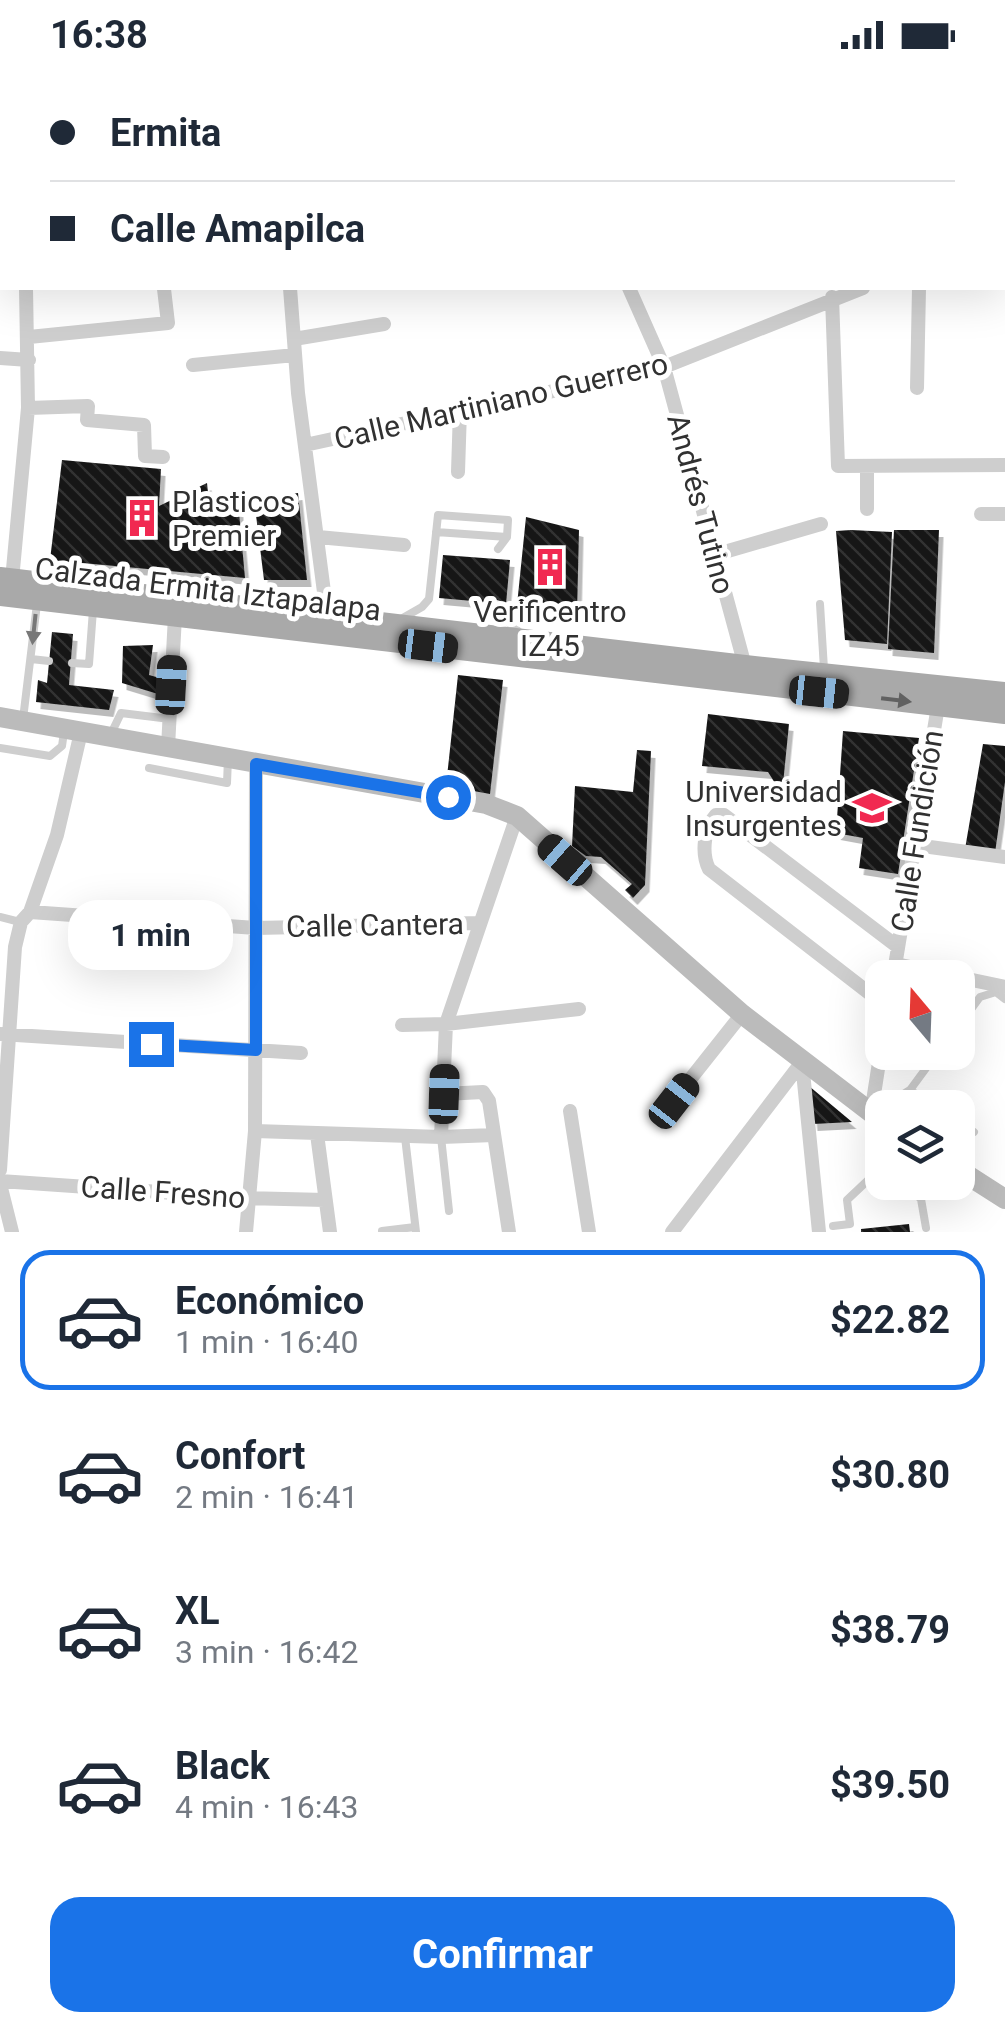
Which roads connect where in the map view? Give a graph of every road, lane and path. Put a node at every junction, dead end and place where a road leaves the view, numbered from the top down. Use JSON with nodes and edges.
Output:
{"nodes":[{"id":1,"x":26,"y":290,"type":"edge"},
{"id":2,"x":164,"y":290,"type":"edge"},
{"id":3,"x":290,"y":290,"type":"edge"},
{"id":4,"x":630,"y":290,"type":"edge"},
{"id":5,"x":856,"y":290,"type":"edge"},
{"id":6,"x":919,"y":290,"type":"edge"},
{"id":7,"x":832,"y":297,"type":"junction"},
{"id":8,"x":384,"y":324,"type":"dead end"},
{"id":9,"x":30,"y":338,"type":"junction"},
{"id":10,"x":294,"y":339,"type":"junction"},
{"id":11,"x":295,"y":356,"type":"junction"},
{"id":12,"x":0,"y":358,"type":"edge"},
{"id":13,"x":29,"y":360,"type":"junction"},
{"id":14,"x":194,"y":365,"type":"dead end"},
{"id":15,"x":664,"y":367,"type":"junction"},
{"id":16,"x":917,"y":388,"type":"dead end"},
{"id":17,"x":28,"y":408,"type":"junction"},
{"id":18,"x":460,"y":410,"type":"junction"},
{"id":19,"x":305,"y":445,"type":"junction"},
{"id":20,"x":163,"y":458,"type":"dead end"},
{"id":21,"x":1005,"y":464,"type":"edge"},
{"id":22,"x":866,"y":466,"type":"junction"},
{"id":23,"x":458,"y":472,"type":"dead end"},
{"id":24,"x":867,"y":509,"type":"dead end"},
{"id":25,"x":981,"y":514,"type":"dead end"},
{"id":26,"x":1005,"y":514,"type":"edge"},
{"id":27,"x":822,"y":524,"type":"dead end"},
{"id":28,"x":436,"y":532,"type":"junction"},
{"id":29,"x":506,"y":537,"type":"junction"},
{"id":30,"x":318,"y":538,"type":"junction"},
{"id":31,"x":404,"y":545,"type":"dead end"},
{"id":32,"x":498,"y":549,"type":"dead end"},
{"id":33,"x":714,"y":554,"type":"junction"},
{"id":34,"x":4,"y":584,"type":"edge"},
{"id":35,"x":37,"y":599,"type":"junction"},
{"id":36,"x":497,"y":604,"type":"dead end"},
{"id":37,"x":820,"y":604,"type":"dead end"},
{"id":38,"x":94,"y":606,"type":"junction"},
{"id":39,"x":327,"y":615,"type":"junction"},
{"id":40,"x":174,"y":616,"type":"junction"},
{"id":41,"x":394,"y":623,"type":"junction"},
{"id":42,"x":526,"y":638,"type":"junction"},
{"id":43,"x":31,"y":660,"type":"junction"},
{"id":44,"x":49,"y":661,"type":"dead end"},
{"id":45,"x":72,"y":663,"type":"dead end"},
{"id":46,"x":745,"y":666,"type":"junction"},
{"id":47,"x":824,"y":674,"type":"junction"},
{"id":48,"x":1005,"y":693,"type":"edge"},
{"id":49,"x":939,"y":695,"type":"junction"},
{"id":50,"x":1005,"y":713,"type":"edge"},
{"id":51,"x":0,"y":717,"type":"edge"},
{"id":52,"x":170,"y":719,"type":"junction"},
{"id":53,"x":23,"y":721,"type":"junction"},
{"id":54,"x":73,"y":730,"type":"junction"},
{"id":55,"x":110,"y":736,"type":"junction"},
{"id":56,"x":168,"y":747,"type":"junction"},
{"id":57,"x":0,"y":748,"type":"edge"},
{"id":58,"x":228,"y":758,"type":"junction"},
{"id":59,"x":256,"y":764,"type":"junction"},
{"id":60,"x":149,"y":768,"type":"dead end"},
{"id":61,"x":517,"y":816,"type":"junction"},
{"id":62,"x":915,"y":845,"type":"junction"},
{"id":63,"x":1005,"y":858,"type":"edge"},
{"id":64,"x":0,"y":917,"type":"edge"},
{"id":65,"x":26,"y":917,"type":"junction"},
{"id":66,"x":480,"y":923,"type":"junction"},
{"id":67,"x":256,"y":928,"type":"junction"},
{"id":68,"x":898,"y":947,"type":"junction"},
{"id":69,"x":896,"y":960,"type":"edge"},
{"id":70,"x":975,"y":983,"type":"edge"},
{"id":71,"x":1005,"y":987,"type":"edge"},
{"id":72,"x":865,"y":990,"type":"edge"},
{"id":73,"x":1005,"y":1000,"type":"edge"},
{"id":74,"x":975,"y":1004,"type":"edge"},
{"id":75,"x":579,"y":1009,"type":"dead end"},
{"id":76,"x":742,"y":1014,"type":"junction"},
{"id":77,"x":446,"y":1024,"type":"junction"},
{"id":78,"x":402,"y":1026,"type":"dead end"},
{"id":79,"x":6,"y":1035,"type":"edge"},
{"id":80,"x":256,"y":1050,"type":"junction"},
{"id":81,"x":301,"y":1053,"type":"dead end"},
{"id":82,"x":802,"y":1062,"type":"junction"},
{"id":83,"x":925,"y":1070,"type":"edge"},
{"id":84,"x":910,"y":1090,"type":"edge"},
{"id":85,"x":444,"y":1094,"type":"junction"},
{"id":86,"x":674,"y":1101,"type":"dead end"},
{"id":87,"x":865,"y":1109,"type":"edge"},
{"id":88,"x":570,"y":1111,"type":"dead end"},
{"id":89,"x":255,"y":1131,"type":"junction"},
{"id":90,"x":317,"y":1134,"type":"junction"},
{"id":91,"x":494,"y":1135,"type":"junction"},
{"id":92,"x":405,"y":1136,"type":"junction"},
{"id":93,"x":441,"y":1137,"type":"junction"},
{"id":94,"x":0,"y":1170,"type":"edge"},
{"id":95,"x":975,"y":1180,"type":"edge"},
{"id":96,"x":0,"y":1183,"type":"edge"},
{"id":97,"x":865,"y":1184,"type":"edge"},
{"id":98,"x":248,"y":1198,"type":"junction"},
{"id":99,"x":1005,"y":1199,"type":"edge"},
{"id":100,"x":326,"y":1200,"type":"junction"},
{"id":101,"x":921,"y":1200,"type":"edge"},
{"id":102,"x":449,"y":1211,"type":"dead end"},
{"id":103,"x":926,"y":1228,"type":"dead end"},
{"id":104,"x":416,"y":1229,"type":"edge"},
{"id":105,"x":826,"y":1229,"type":"edge"},
{"id":106,"x":12,"y":1232,"type":"edge"},
{"id":107,"x":246,"y":1232,"type":"edge"},
{"id":108,"x":330,"y":1232,"type":"edge"},
{"id":109,"x":382,"y":1232,"type":"edge"},
{"id":110,"x":510,"y":1232,"type":"edge"},
{"id":111,"x":589,"y":1232,"type":"edge"},
{"id":112,"x":672,"y":1232,"type":"edge"}],
"edges":[{"from":1,"to":9,"type":"street"},
{"from":2,"to":9,"type":"street"},
{"from":3,"to":10,"type":"street"},
{"from":4,"to":15,"type":"street","name":"Andrés Tutino"},
{"from":5,"to":7,"type":"street","name":"Calle Martiniano Guerrero"},
{"from":6,"to":16,"type":"street"},
{"from":7,"to":15,"type":"street","name":"Calle Martiniano Guerrero"},
{"from":7,"to":22,"type":"street"},
{"from":8,"to":10,"type":"street"},
{"from":9,"to":13,"type":"street"},
{"from":10,"to":11,"type":"street"},
{"from":11,"to":14,"type":"street"},
{"from":11,"to":19,"type":"street"},
{"from":12,"to":13,"type":"street"},
{"from":13,"to":17,"type":"street"},
{"from":15,"to":18,"type":"street","name":"Calle Martiniano Guerrero"},
{"from":15,"to":33,"type":"street","name":"Andrés Tutino"},
{"from":17,"to":20,"type":"street"},
{"from":17,"to":34,"type":"street"},
{"from":18,"to":19,"type":"street","name":"Calle Martiniano Guerrero"},
{"from":18,"to":23,"type":"street"},
{"from":19,"to":30,"type":"street"},
{"from":21,"to":22,"type":"street"},
{"from":22,"to":24,"type":"street"},
{"from":25,"to":26,"type":"street"},
{"from":27,"to":33,"type":"street"},
{"from":28,"to":29,"type":"lane"},
{"from":28,"to":29,"type":"lane"},
{"from":28,"to":41,"type":"lane"},
{"from":29,"to":32,"type":"lane"},
{"from":30,"to":31,"type":"street"},
{"from":30,"to":39,"type":"street"},
{"from":33,"to":46,"type":"street","name":"Andrés Tutino"},
{"from":34,"to":35,"type":"main road","name":"Calzada Ermita Iztapalapa"},
{"from":34,"to":39,"type":"main road","name":"Calzada Ermita Iztapalapa"},
{"from":35,"to":38,"type":"main road","name":"Calzada Ermita Iztapalapa"},
{"from":35,"to":43,"type":"lane","one_way":true},
{"from":36,"to":42,"type":"lane"},
{"from":37,"to":47,"type":"lane"},
{"from":38,"to":40,"type":"main road","name":"Calzada Ermita Iztapalapa"},
{"from":38,"to":45,"type":"lane"},
{"from":39,"to":41,"type":"main road","name":"Calzada Ermita Iztapalapa"},
{"from":40,"to":49,"type":"main road","name":"Calzada Ermita Iztapalapa","one_way":true},
{"from":40,"to":52,"type":"street"},
{"from":41,"to":42,"type":"main road","name":"Calzada Ermita Iztapalapa"},
{"from":42,"to":46,"type":"main road","name":"Calzada Ermita Iztapalapa"},
{"from":43,"to":44,"type":"lane"},
{"from":43,"to":53,"type":"lane"},
{"from":46,"to":47,"type":"main road","name":"Calzada Ermita Iztapalapa"},
{"from":47,"to":49,"type":"main road","name":"Calzada Ermita Iztapalapa"},
{"from":48,"to":49,"type":"main road","name":"Calzada Ermita Iztapalapa"},
{"from":49,"to":50,"type":"main road","name":"Calzada Ermita Iztapalapa"},
{"from":49,"to":62,"type":"street","name":"Calle Fundición"},
{"from":51,"to":53,"type":"main road"},
{"from":52,"to":55,"type":"lane"},
{"from":52,"to":56,"type":"street"},
{"from":53,"to":54,"type":"main road"},
{"from":54,"to":55,"type":"main road"},
{"from":54,"to":57,"type":"lane"},
{"from":54,"to":65,"type":"street"},
{"from":55,"to":56,"type":"main road"},
{"from":56,"to":58,"type":"main road"},
{"from":58,"to":59,"type":"main road"},
{"from":58,"to":60,"type":"lane"},
{"from":59,"to":61,"type":"main road"},
{"from":59,"to":67,"type":"street"},
{"from":61,"to":66,"type":"street"},
{"from":61,"to":76,"type":"main road"},
{"from":62,"to":63,"type":"street"},
{"from":62,"to":68,"type":"street","name":"Calle Fundición"},
{"from":64,"to":65,"type":"lane"},
{"from":65,"to":67,"type":"street","name":"Calle Cantera"},
{"from":65,"to":79,"type":"street"},
{"from":66,"to":67,"type":"street","name":"Calle Cantera"},
{"from":66,"to":77,"type":"street"},
{"from":67,"to":80,"type":"street"},
{"from":68,"to":69,"type":"street","name":"Calle Fundición"},
{"from":68,"to":72,"type":"street"},
{"from":70,"to":71,"type":"street"},
{"from":73,"to":74,"type":"lane"},
{"from":75,"to":77,"type":"street"},
{"from":76,"to":82,"type":"main road"},
{"from":76,"to":86,"type":"street"},
{"from":77,"to":78,"type":"street"},
{"from":77,"to":85,"type":"street"},
{"from":79,"to":80,"type":"street"},
{"from":79,"to":94,"type":"street"},
{"from":80,"to":81,"type":"street"},
{"from":80,"to":89,"type":"street"},
{"from":82,"to":87,"type":"main road"},
{"from":82,"to":105,"type":"street"},
{"from":82,"to":112,"type":"street"},
{"from":83,"to":84,"type":"lane"},
{"from":85,"to":91,"type":"street"},
{"from":85,"to":93,"type":"street"},
{"from":88,"to":111,"type":"street"},
{"from":89,"to":90,"type":"street"},
{"from":89,"to":98,"type":"street"},
{"from":90,"to":92,"type":"street"},
{"from":90,"to":100,"type":"street"},
{"from":91,"to":93,"type":"street"},
{"from":91,"to":110,"type":"street"},
{"from":92,"to":93,"type":"street"},
{"from":92,"to":104,"type":"lane"},
{"from":93,"to":102,"type":"lane"},
{"from":95,"to":99,"type":"main road"},
{"from":96,"to":98,"type":"street","name":"Calle Fresno"},
{"from":96,"to":106,"type":"street"},
{"from":97,"to":105,"type":"lane"},
{"from":98,"to":100,"type":"street","name":"Calle Fresno"},
{"from":98,"to":107,"type":"street"},
{"from":100,"to":108,"type":"street"},
{"from":101,"to":103,"type":"lane"},
{"from":104,"to":109,"type":"lane"}]}
